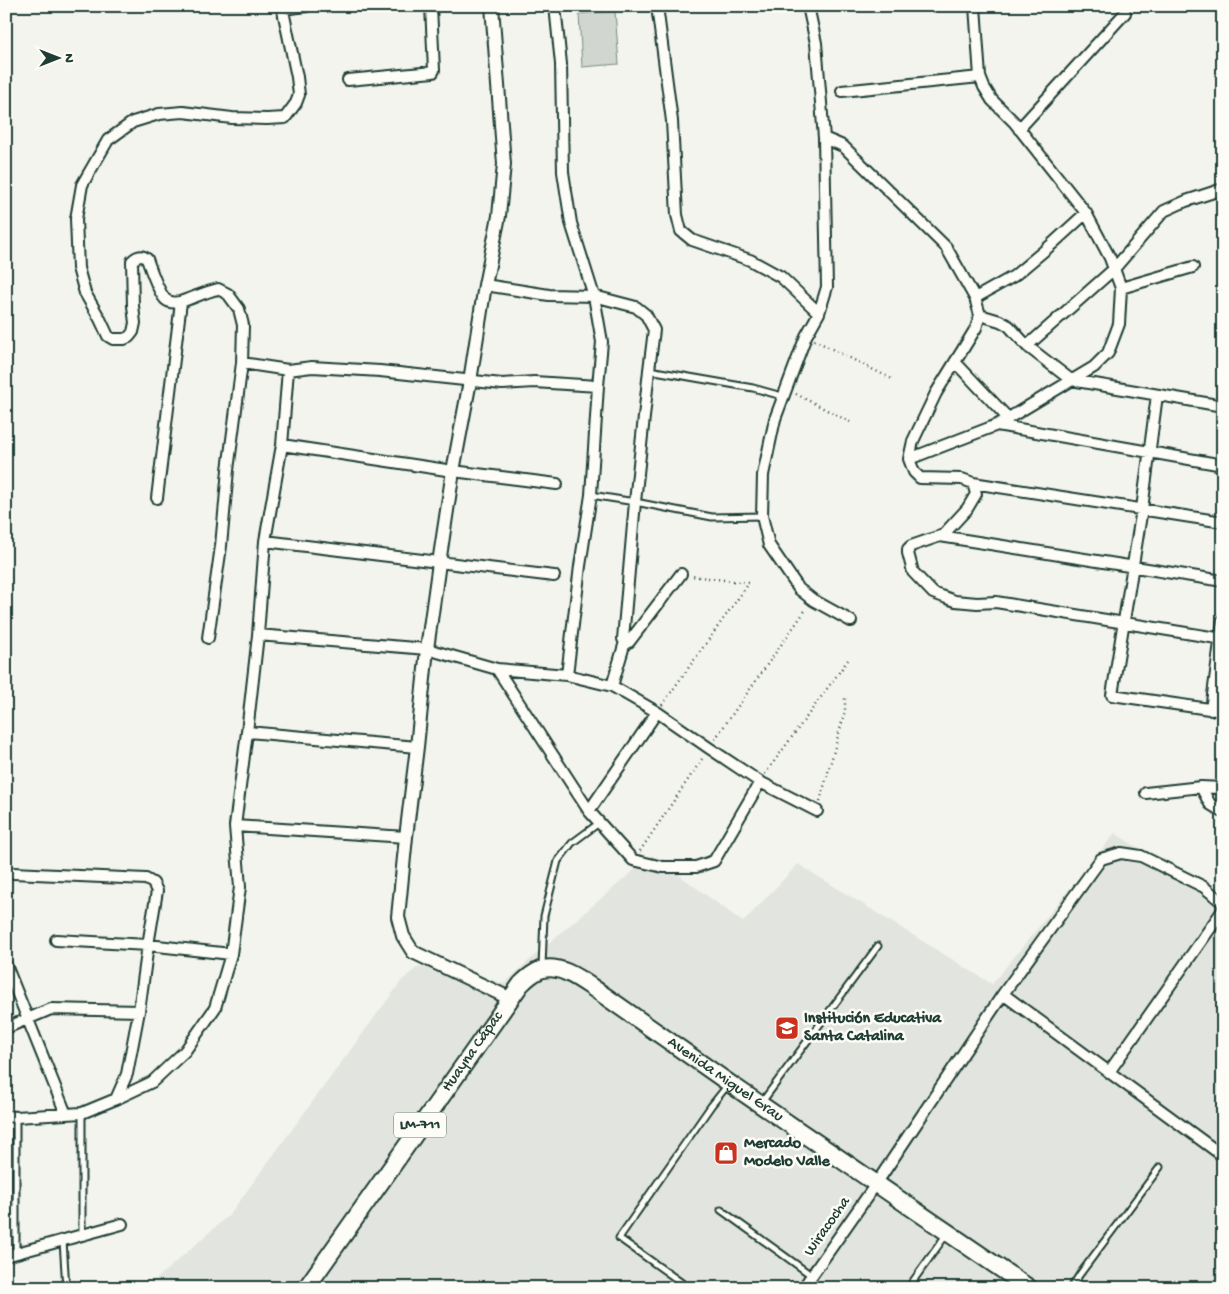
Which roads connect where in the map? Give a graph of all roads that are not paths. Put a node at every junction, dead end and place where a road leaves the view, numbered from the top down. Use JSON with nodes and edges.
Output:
{"nodes":[{"id":1,"x":307,"y":6,"type":"edge"},
{"id":2,"x":431,"y":6,"type":"edge"},
{"id":3,"x":492,"y":6,"type":"edge"},
{"id":4,"x":555,"y":6,"type":"edge"},
{"id":5,"x":657,"y":6,"type":"edge"},
{"id":6,"x":808,"y":6,"type":"edge"},
{"id":7,"x":976,"y":6,"type":"edge"},
{"id":8,"x":282,"y":8,"type":"edge"},
{"id":9,"x":1125,"y":13,"type":"dead end"},
{"id":10,"x":980,"y":77,"type":"junction"},
{"id":11,"x":348,"y":80,"type":"dead end"},
{"id":12,"x":842,"y":91,"type":"dead end"},
{"id":13,"x":1019,"y":129,"type":"junction"},
{"id":14,"x":824,"y":138,"type":"junction"},
{"id":15,"x":1223,"y":189,"type":"edge"},
{"id":16,"x":1086,"y":212,"type":"junction"},
{"id":17,"x":1193,"y":268,"type":"dead end"},
{"id":18,"x":1114,"y":269,"type":"junction"},
{"id":19,"x":485,"y":285,"type":"junction"},
{"id":20,"x":1121,"y":288,"type":"junction"},
{"id":21,"x":594,"y":296,"type":"junction"},
{"id":22,"x":975,"y":298,"type":"junction"},
{"id":23,"x":181,"y":302,"type":"junction"},
{"id":24,"x":819,"y":313,"type":"junction"},
{"id":25,"x":980,"y":314,"type":"junction"},
{"id":26,"x":1028,"y":346,"type":"junction"},
{"id":27,"x":954,"y":362,"type":"junction"},
{"id":28,"x":242,"y":363,"type":"junction"},
{"id":29,"x":288,"y":370,"type":"junction"},
{"id":30,"x":649,"y":370,"type":"junction"},
{"id":31,"x":1071,"y":380,"type":"junction"},
{"id":32,"x":470,"y":381,"type":"junction"},
{"id":33,"x":598,"y":386,"type":"junction"},
{"id":34,"x":784,"y":392,"type":"junction"},
{"id":35,"x":1157,"y":395,"type":"junction"},
{"id":36,"x":1223,"y":406,"type":"edge"},
{"id":37,"x":1008,"y":418,"type":"junction"},
{"id":38,"x":997,"y":424,"type":"junction"},
{"id":39,"x":282,"y":445,"type":"junction"},
{"id":40,"x":1149,"y":452,"type":"junction"},
{"id":41,"x":909,"y":458,"type":"junction"},
{"id":42,"x":1223,"y":465,"type":"edge"},
{"id":43,"x":453,"y":471,"type":"junction"},
{"id":44,"x":557,"y":484,"type":"dead end"},
{"id":45,"x":973,"y":484,"type":"junction"},
{"id":46,"x":590,"y":495,"type":"junction"},
{"id":47,"x":157,"y":498,"type":"dead end"},
{"id":48,"x":635,"y":502,"type":"junction"},
{"id":49,"x":1142,"y":509,"type":"junction"},
{"id":50,"x":762,"y":516,"type":"junction"},
{"id":51,"x":1223,"y":522,"type":"edge"},
{"id":52,"x":940,"y":536,"type":"junction"},
{"id":53,"x":265,"y":541,"type":"junction"},
{"id":54,"x":439,"y":563,"type":"junction"},
{"id":55,"x":1132,"y":567,"type":"junction"},
{"id":56,"x":681,"y":574,"type":"road end"},
{"id":57,"x":554,"y":576,"type":"dead end"},
{"id":58,"x":1223,"y":581,"type":"edge"},
{"id":59,"x":1223,"y":620,"type":"edge"},
{"id":60,"x":851,"y":622,"type":"dead end"},
{"id":61,"x":1123,"y":622,"type":"junction"},
{"id":62,"x":258,"y":635,"type":"junction"},
{"id":63,"x":208,"y":638,"type":"dead end"},
{"id":64,"x":1221,"y":639,"type":"edge"},
{"id":65,"x":625,"y":642,"type":"junction"},
{"id":66,"x":427,"y":649,"type":"junction"},
{"id":67,"x":497,"y":669,"type":"junction"},
{"id":68,"x":567,"y":675,"type":"junction"},
{"id":69,"x":612,"y":686,"type":"junction"},
{"id":70,"x":1211,"y":710,"type":"junction"},
{"id":71,"x":1223,"y":711,"type":"edge"},
{"id":72,"x":657,"y":712,"type":"junction"},
{"id":73,"x":247,"y":732,"type":"junction"},
{"id":74,"x":417,"y":746,"type":"junction"},
{"id":75,"x":760,"y":782,"type":"junction"},
{"id":76,"x":1201,"y":787,"type":"junction"},
{"id":77,"x":1223,"y":788,"type":"edge"},
{"id":78,"x":1146,"y":793,"type":"dead end"},
{"id":79,"x":588,"y":811,"type":"junction"},
{"id":80,"x":817,"y":811,"type":"road end"},
{"id":81,"x":1223,"y":812,"type":"edge"},
{"id":82,"x":599,"y":823,"type":"junction"},
{"id":83,"x":234,"y":826,"type":"junction"},
{"id":84,"x":406,"y":837,"type":"junction"},
{"id":85,"x":13,"y":873,"type":"dead end"},
{"id":86,"x":1223,"y":903,"type":"edge"},
{"id":87,"x":1223,"y":910,"type":"edge"},
{"id":88,"x":56,"y":940,"type":"dead end"},
{"id":89,"x":148,"y":945,"type":"junction"},
{"id":90,"x":878,"y":946,"type":"dead end"},
{"id":91,"x":231,"y":954,"type":"junction"},
{"id":92,"x":6,"y":965,"type":"edge"},
{"id":93,"x":542,"y":969,"type":"junction"},
{"id":94,"x":1003,"y":994,"type":"junction"},
{"id":95,"x":510,"y":998,"type":"junction"},
{"id":96,"x":139,"y":1011,"type":"junction"},
{"id":97,"x":28,"y":1019,"type":"junction"},
{"id":98,"x":6,"y":1028,"type":"edge"},
{"id":99,"x":1109,"y":1072,"type":"junction"},
{"id":100,"x":729,"y":1083,"type":"junction"},
{"id":101,"x":116,"y":1099,"type":"junction"},
{"id":102,"x":761,"y":1105,"type":"junction"},
{"id":103,"x":82,"y":1113,"type":"junction"},
{"id":104,"x":66,"y":1114,"type":"junction"},
{"id":105,"x":11,"y":1116,"type":"edge"},
{"id":106,"x":1222,"y":1152,"type":"edge"},
{"id":107,"x":1160,"y":1167,"type":"dead end"},
{"id":108,"x":876,"y":1184,"type":"junction"},
{"id":109,"x":722,"y":1210,"type":"dead end"},
{"id":110,"x":122,"y":1224,"type":"dead end"},
{"id":111,"x":948,"y":1233,"type":"junction"},
{"id":112,"x":82,"y":1235,"type":"junction"},
{"id":113,"x":63,"y":1240,"type":"junction"},
{"id":114,"x":11,"y":1255,"type":"edge"},
{"id":115,"x":812,"y":1276,"type":"junction"},
{"id":116,"x":309,"y":1287,"type":"edge"},
{"id":117,"x":66,"y":1288,"type":"edge"},
{"id":118,"x":689,"y":1288,"type":"edge"},
{"id":119,"x":803,"y":1288,"type":"edge"},
{"id":120,"x":908,"y":1288,"type":"edge"},
{"id":121,"x":1029,"y":1288,"type":"edge"},
{"id":122,"x":1071,"y":1288,"type":"edge"}],
"edges":[{"from":1,"to":8,"type":"street"},
{"from":2,"to":11,"type":"street"},
{"from":3,"to":19,"type":"street"},
{"from":4,"to":21,"type":"street"},
{"from":5,"to":24,"type":"street"},
{"from":6,"to":14,"type":"street"},
{"from":7,"to":10,"type":"street"},
{"from":8,"to":23,"type":"street"},
{"from":9,"to":13,"type":"street"},
{"from":10,"to":12,"type":"street"},
{"from":10,"to":13,"type":"street"},
{"from":13,"to":16,"type":"street"},
{"from":14,"to":22,"type":"street"},
{"from":14,"to":24,"type":"street"},
{"from":15,"to":18,"type":"street"},
{"from":16,"to":18,"type":"street"},
{"from":16,"to":22,"type":"street"},
{"from":17,"to":20,"type":"street"},
{"from":18,"to":20,"type":"street"},
{"from":18,"to":26,"type":"street"},
{"from":19,"to":21,"type":"street"},
{"from":19,"to":32,"type":"street"},
{"from":20,"to":31,"type":"street"},
{"from":21,"to":30,"type":"street"},
{"from":21,"to":33,"type":"street"},
{"from":22,"to":25,"type":"street"},
{"from":23,"to":28,"type":"street"},
{"from":23,"to":47,"type":"street"},
{"from":24,"to":34,"type":"street"},
{"from":25,"to":26,"type":"street"},
{"from":25,"to":27,"type":"street"},
{"from":26,"to":31,"type":"street"},
{"from":27,"to":37,"type":"street"},
{"from":27,"to":41,"type":"street"},
{"from":28,"to":29,"type":"street"},
{"from":28,"to":63,"type":"street"},
{"from":29,"to":32,"type":"street"},
{"from":29,"to":39,"type":"street"},
{"from":30,"to":34,"type":"lane"},
{"from":30,"to":48,"type":"street"},
{"from":31,"to":35,"type":"street"},
{"from":31,"to":37,"type":"street"},
{"from":32,"to":33,"type":"street"},
{"from":32,"to":43,"type":"street"},
{"from":33,"to":46,"type":"street"},
{"from":34,"to":50,"type":"street"},
{"from":35,"to":36,"type":"street"},
{"from":35,"to":40,"type":"street"},
{"from":37,"to":38,"type":"street"},
{"from":38,"to":40,"type":"street"},
{"from":38,"to":41,"type":"street"},
{"from":39,"to":43,"type":"street"},
{"from":39,"to":53,"type":"street"},
{"from":40,"to":42,"type":"street"},
{"from":40,"to":49,"type":"street"},
{"from":41,"to":45,"type":"street"},
{"from":43,"to":44,"type":"street"},
{"from":43,"to":54,"type":"street"},
{"from":45,"to":49,"type":"street"},
{"from":45,"to":52,"type":"street"},
{"from":46,"to":48,"type":"lane"},
{"from":46,"to":68,"type":"street"},
{"from":48,"to":50,"type":"lane"},
{"from":48,"to":65,"type":"street"},
{"from":49,"to":51,"type":"street"},
{"from":49,"to":55,"type":"street"},
{"from":50,"to":60,"type":"street"},
{"from":52,"to":55,"type":"street"},
{"from":52,"to":61,"type":"street"},
{"from":53,"to":54,"type":"street"},
{"from":53,"to":62,"type":"street"},
{"from":54,"to":57,"type":"street"},
{"from":54,"to":66,"type":"street"},
{"from":55,"to":58,"type":"street"},
{"from":55,"to":61,"type":"street"},
{"from":56,"to":65,"type":"street"},
{"from":59,"to":64,"type":"street"},
{"from":61,"to":64,"type":"street"},
{"from":61,"to":70,"type":"street"},
{"from":62,"to":66,"type":"street"},
{"from":62,"to":73,"type":"street"},
{"from":64,"to":70,"type":"street"},
{"from":65,"to":69,"type":"street"},
{"from":66,"to":67,"type":"street"},
{"from":66,"to":74,"type":"street"},
{"from":67,"to":68,"type":"street"},
{"from":67,"to":79,"type":"street"},
{"from":68,"to":69,"type":"street"},
{"from":69,"to":72,"type":"street"},
{"from":70,"to":71,"type":"street"},
{"from":72,"to":75,"type":"street"},
{"from":72,"to":79,"type":"street"},
{"from":73,"to":74,"type":"street"},
{"from":73,"to":83,"type":"street"},
{"from":74,"to":84,"type":"street"},
{"from":75,"to":80,"type":"street"},
{"from":75,"to":82,"type":"street"},
{"from":76,"to":77,"type":"street"},
{"from":76,"to":78,"type":"street"},
{"from":76,"to":81,"type":"street"},
{"from":79,"to":82,"type":"street"},
{"from":82,"to":93,"type":"lane"},
{"from":83,"to":84,"type":"street"},
{"from":83,"to":91,"type":"street"},
{"from":84,"to":95,"type":"street"},
{"from":85,"to":89,"type":"street"},
{"from":86,"to":94,"type":"street","name":"Wiracocha"},
{"from":87,"to":99,"type":"street"},
{"from":88,"to":89,"type":"street"},
{"from":89,"to":91,"type":"street"},
{"from":89,"to":96,"type":"street"},
{"from":90,"to":102,"type":"lane"},
{"from":91,"to":101,"type":"street"},
{"from":92,"to":97,"type":"street"},
{"from":93,"to":95,"type":"main road","name":"Huayna Cápac","number":"LM-711"},
{"from":93,"to":100,"type":"main road","name":"Avenida Miguel Grau"},
{"from":94,"to":99,"type":"street"},
{"from":94,"to":108,"type":"street","name":"Wiracocha"},
{"from":95,"to":116,"type":"main road","name":"Huayna Cápac","number":"LM-711"},
{"from":96,"to":97,"type":"street"},
{"from":96,"to":101,"type":"street"},
{"from":97,"to":98,"type":"street"},
{"from":97,"to":104,"type":"street"},
{"from":99,"to":106,"type":"street"},
{"from":100,"to":102,"type":"main road","name":"Avenida Miguel Grau"},
{"from":100,"to":118,"type":"lane"},
{"from":101,"to":103,"type":"street"},
{"from":102,"to":108,"type":"main road","name":"Avenida Miguel Grau"},
{"from":103,"to":104,"type":"street"},
{"from":103,"to":112,"type":"lane"},
{"from":104,"to":105,"type":"street"},
{"from":105,"to":114,"type":"lane"},
{"from":107,"to":122,"type":"lane"},
{"from":108,"to":111,"type":"main road","name":"Avenida Miguel Grau"},
{"from":108,"to":115,"type":"street","name":"Wiracocha"},
{"from":109,"to":115,"type":"lane"},
{"from":110,"to":112,"type":"street"},
{"from":111,"to":120,"type":"lane"},
{"from":111,"to":121,"type":"main road","name":"Avenida Miguel Grau"},
{"from":112,"to":113,"type":"street"},
{"from":113,"to":114,"type":"street"},
{"from":113,"to":117,"type":"lane"},
{"from":115,"to":119,"type":"street","name":"Wiracocha"}]}
